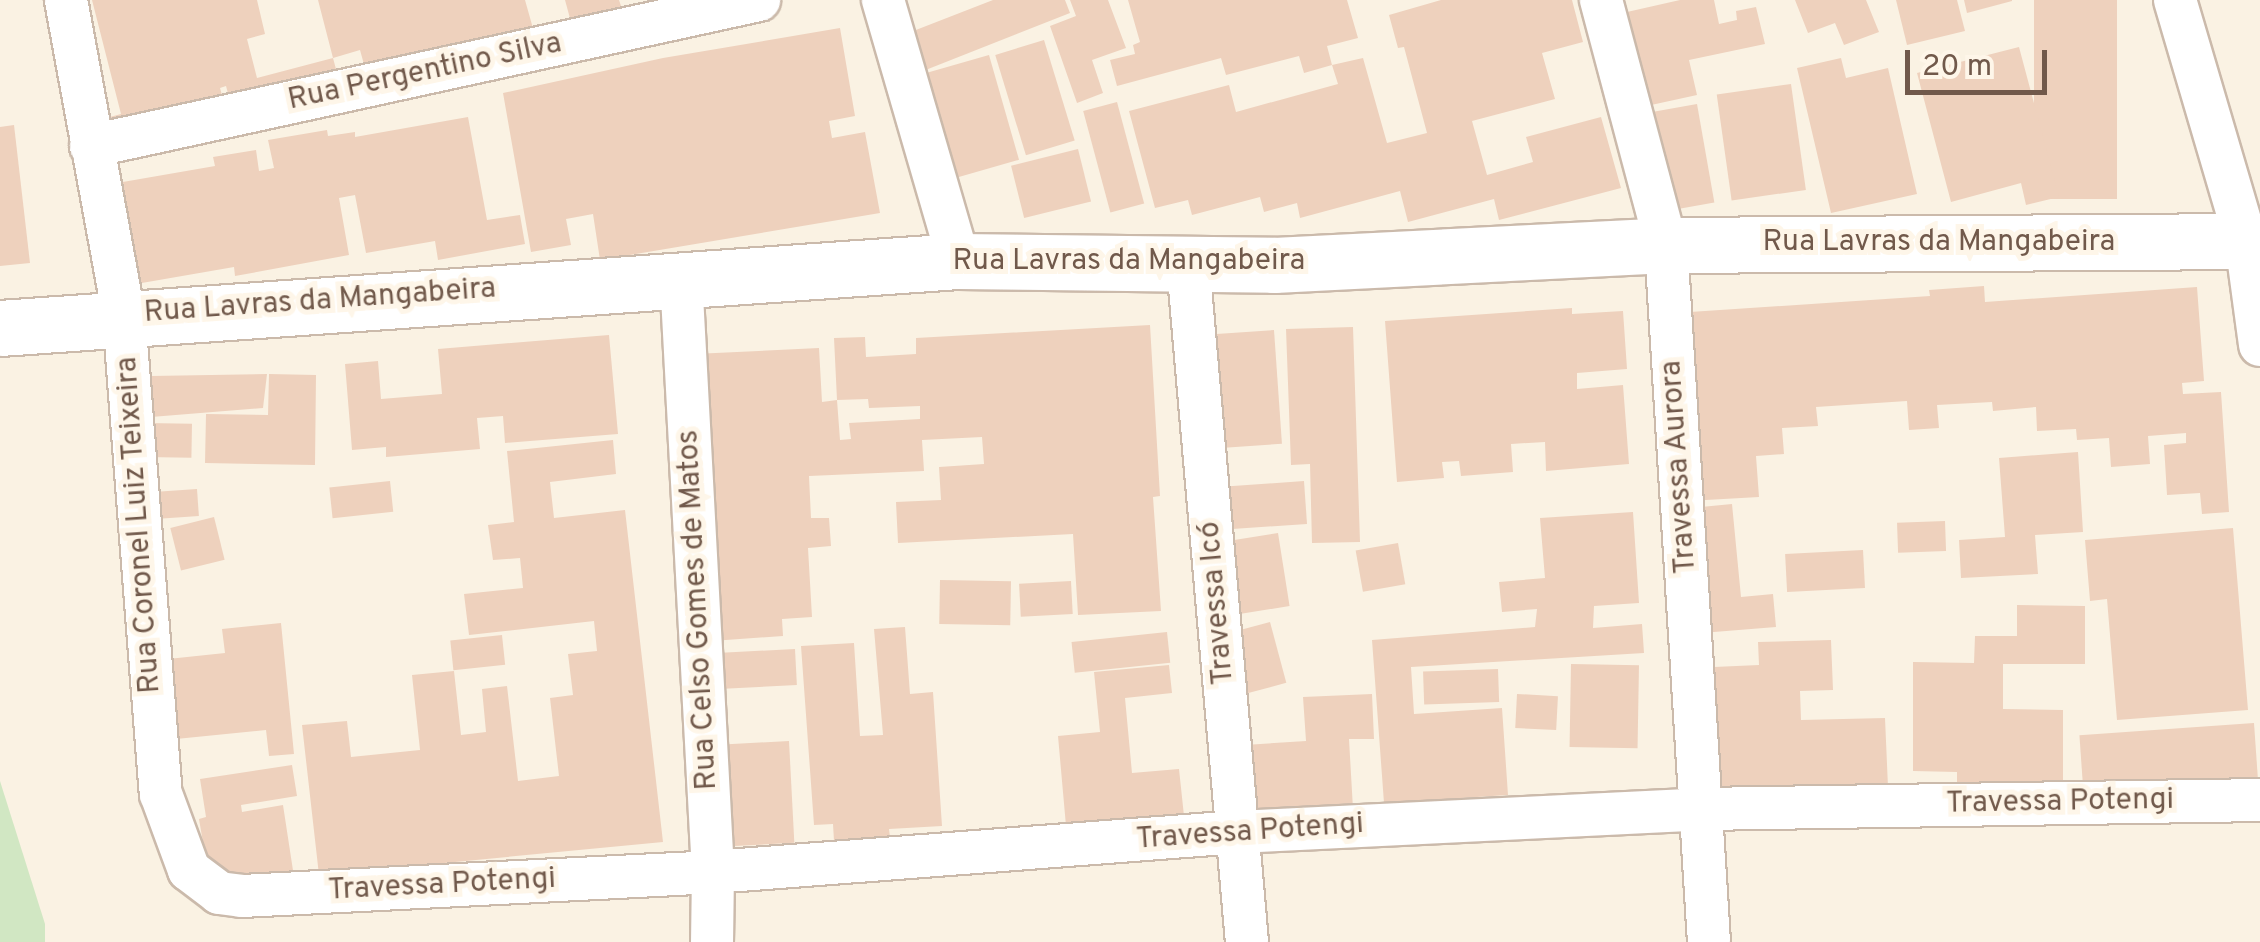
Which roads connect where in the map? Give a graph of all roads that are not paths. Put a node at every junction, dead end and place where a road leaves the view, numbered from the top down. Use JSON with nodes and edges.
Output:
{"nodes":[{"id":1,"x":66,"y":0,"type":"edge"},
{"id":2,"x":758,"y":0,"type":"edge"},
{"id":3,"x":883,"y":0,"type":"edge"},
{"id":4,"x":1602,"y":0,"type":"edge"},
{"id":5,"x":2176,"y":0,"type":"edge"},
{"id":6,"x":91,"y":146,"type":"junction"},
{"id":7,"x":2253,"y":241,"type":"edge"},
{"id":8,"x":1666,"y":245,"type":"junction"},
{"id":9,"x":959,"y":261,"type":"junction"},
{"id":10,"x":1188,"y":264,"type":"junction"},
{"id":11,"x":681,"y":277,"type":"junction"},
{"id":12,"x":124,"y":316,"type":"junction"},
{"id":13,"x":0,"y":328,"type":"edge"},
{"id":14,"x":2260,"y":345,"type":"edge"},
{"id":15,"x":2260,"y":800,"type":"edge"},
{"id":16,"x":1702,"y":809,"type":"junction"},
{"id":17,"x":1238,"y":832,"type":"junction"},
{"id":18,"x":713,"y":872,"type":"junction"},
{"id":19,"x":242,"y":896,"type":"joint"},
{"id":20,"x":712,"y":942,"type":"edge"},
{"id":21,"x":1247,"y":942,"type":"edge"},
{"id":22,"x":1709,"y":942,"type":"edge"}],
"edges":[{"from":1,"to":6,"type":"street","name":"Rua Coronel Luiz Teixeira"},
{"from":2,"to":6,"type":"street","name":"Rua Pergentino Silva"},
{"from":3,"to":9,"type":"street"},
{"from":4,"to":8,"type":"street","name":"Travessa Aurora"},
{"from":5,"to":7,"type":"street"},
{"from":6,"to":12,"type":"street","name":"Rua Coronel Luiz Teixeira"},
{"from":7,"to":8,"type":"street","name":"Rua Lavras da Mangabeira"},
{"from":7,"to":14,"type":"street"},
{"from":8,"to":10,"type":"street","name":"Rua Lavras da Mangabeira"},
{"from":8,"to":16,"type":"street","name":"Travessa Aurora"},
{"from":9,"to":10,"type":"street","name":"Rua Lavras da Mangabeira"},
{"from":9,"to":11,"type":"street","name":"Rua Lavras da Mangabeira"},
{"from":10,"to":17,"type":"street","name":"Travessa Icó"},
{"from":11,"to":12,"type":"street","name":"Rua Lavras da Mangabeira"},
{"from":11,"to":18,"type":"street","name":"Rua Celso Gomes de Matos"},
{"from":12,"to":13,"type":"street","name":"Rua Lavras da Mangabeira"},
{"from":12,"to":19,"type":"street","name":"Rua Coronel Luiz Teixeira"},
{"from":15,"to":16,"type":"street","name":"Travessa Potengi"},
{"from":16,"to":17,"type":"street","name":"Travessa Potengi"},
{"from":16,"to":22,"type":"street","name":"Travessa Aurora"},
{"from":17,"to":18,"type":"street","name":"Travessa Potengi"},
{"from":17,"to":21,"type":"street","name":"Travessa Icó"},
{"from":18,"to":19,"type":"street","name":"Travessa Potengi"},
{"from":18,"to":20,"type":"street","name":"Rua Celso Gomes de Matos"}]}
